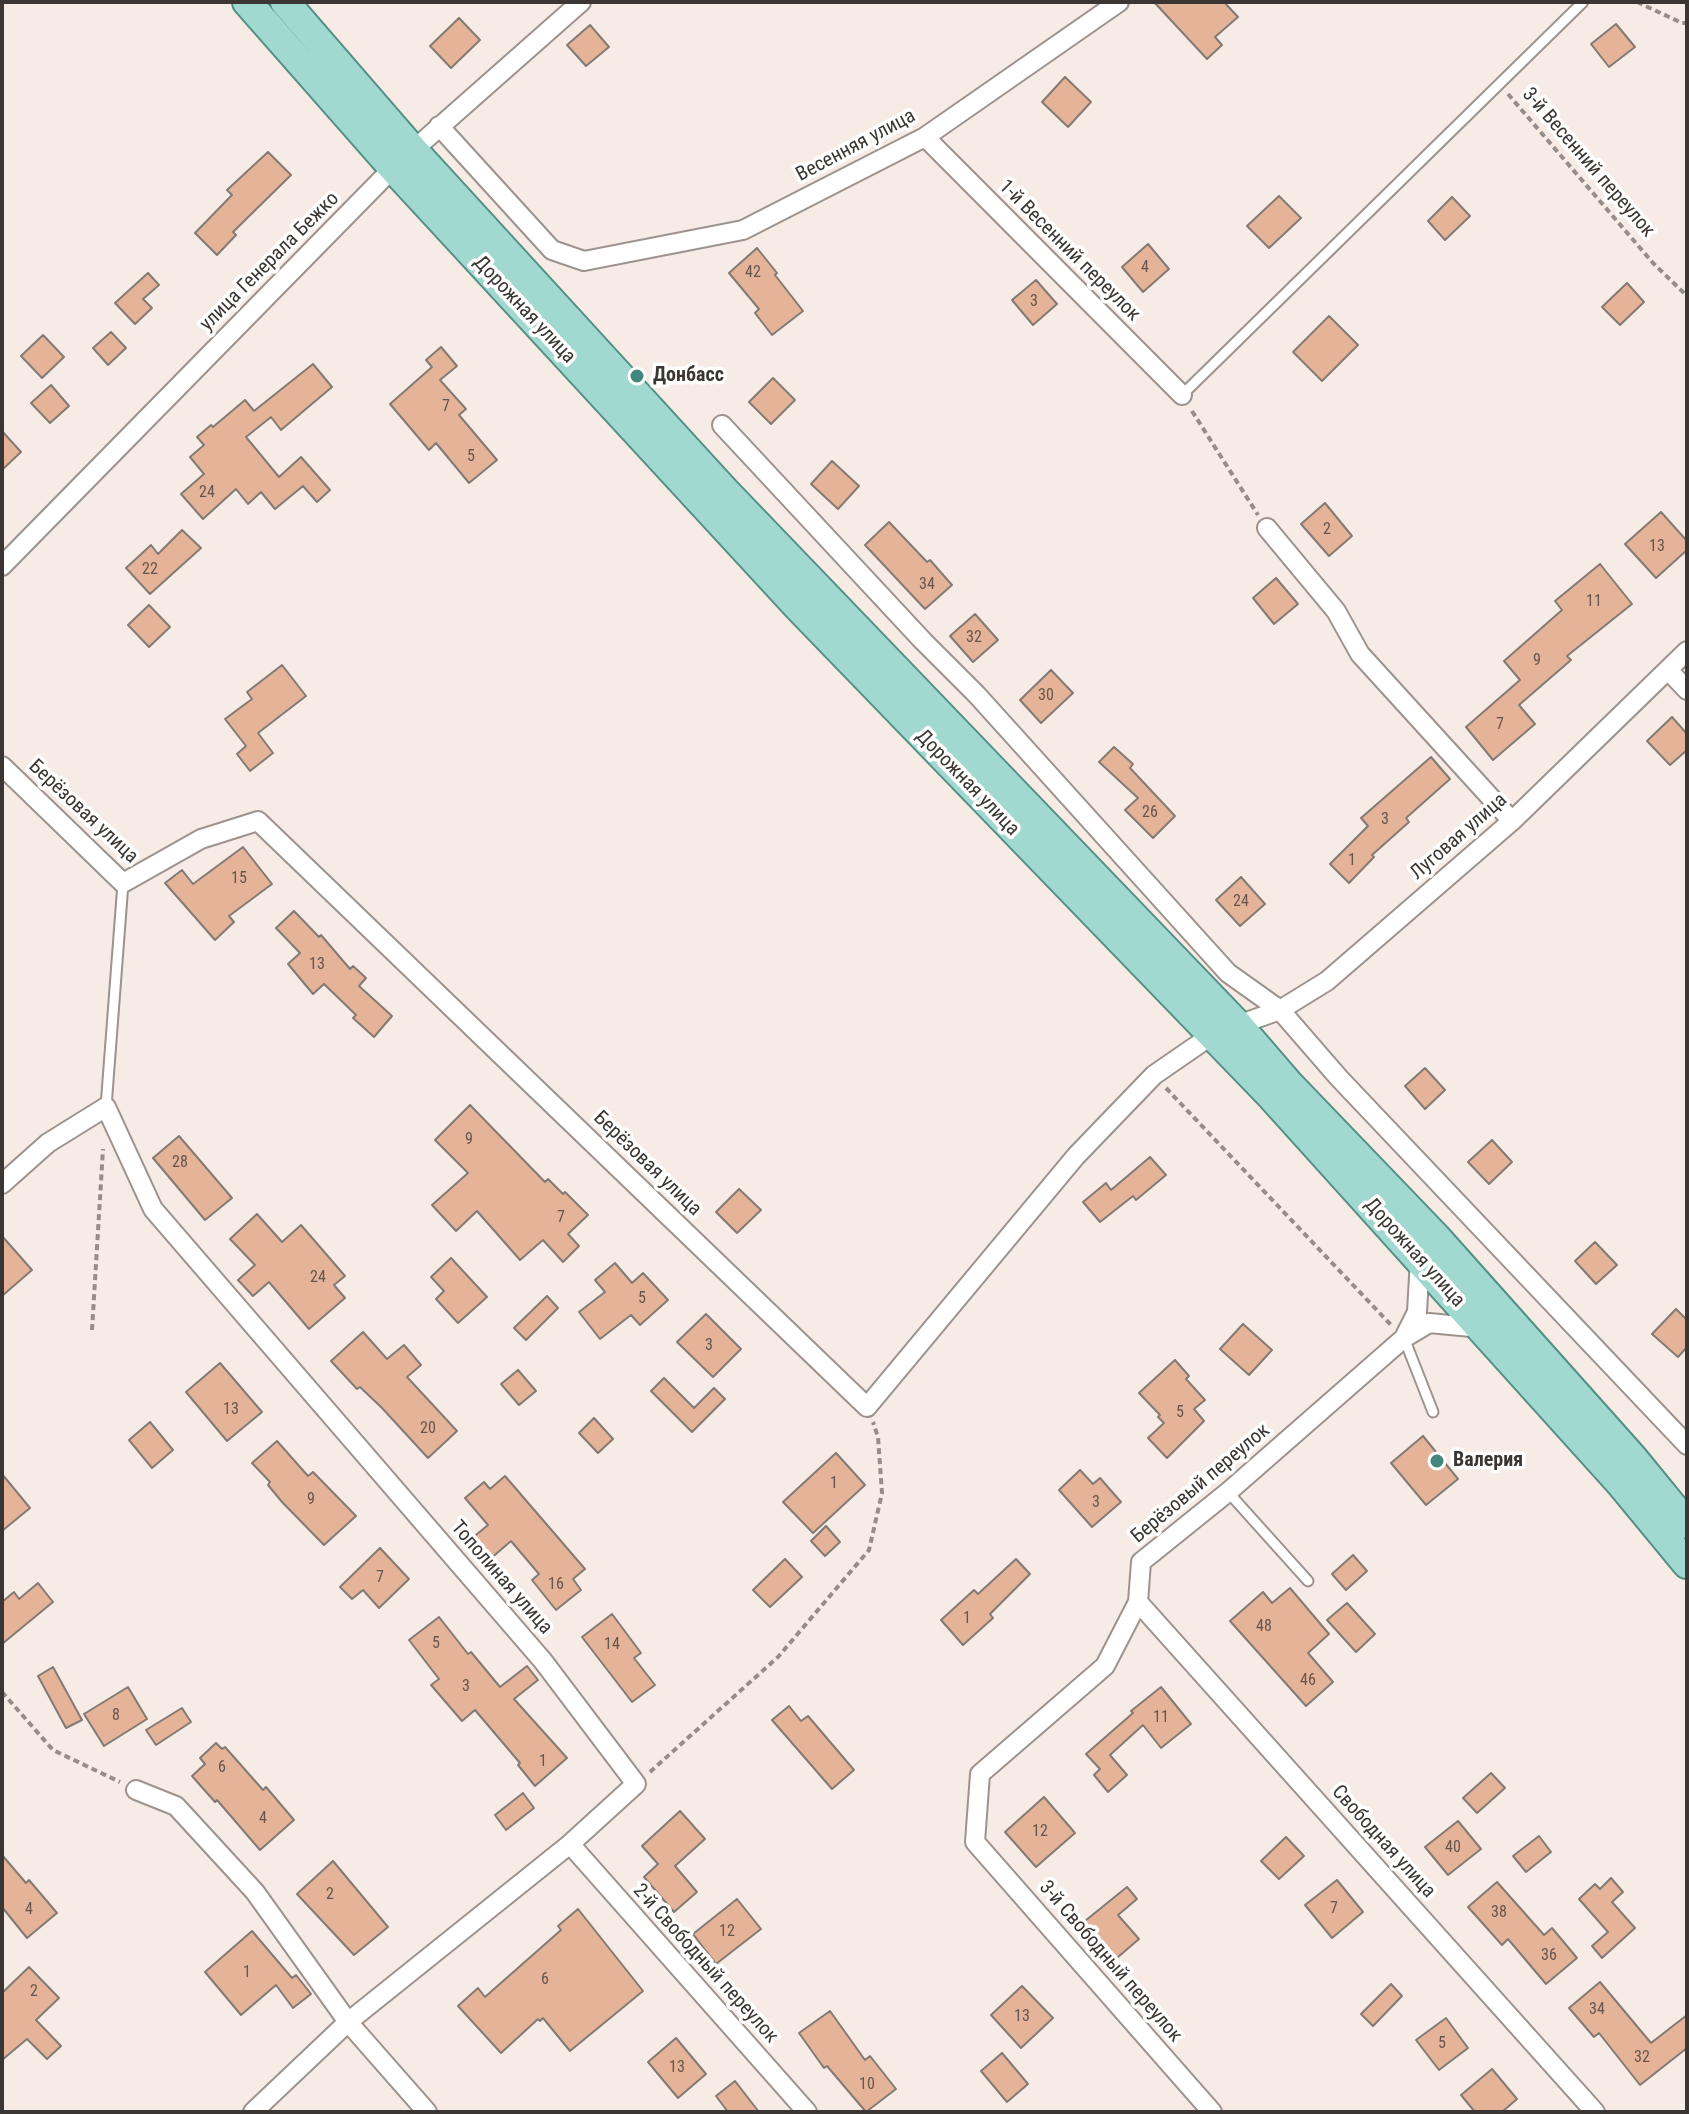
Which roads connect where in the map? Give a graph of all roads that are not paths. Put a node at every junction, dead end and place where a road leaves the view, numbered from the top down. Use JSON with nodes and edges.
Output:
{"nodes":[{"id":1,"x":247,"y":2,"type":"edge"},
{"id":2,"x":285,"y":2,"type":"edge"},
{"id":3,"x":581,"y":2,"type":"edge"},
{"id":4,"x":1119,"y":2,"type":"edge"},
{"id":5,"x":1583,"y":2,"type":"edge"},
{"id":6,"x":439,"y":126,"type":"junction"},
{"id":7,"x":925,"y":137,"type":"junction"},
{"id":8,"x":403,"y":159,"type":"junction"},
{"id":9,"x":1182,"y":395,"type":"joint"},
{"id":10,"x":722,"y":425,"type":"dead end"},
{"id":11,"x":1267,"y":528,"type":"road end"},
{"id":12,"x":2,"y":566,"type":"edge"},
{"id":13,"x":1687,"y":651,"type":"edge"},
{"id":14,"x":1668,"y":670,"type":"junction"},
{"id":15,"x":1687,"y":690,"type":"edge"},
{"id":16,"x":2,"y":766,"type":"edge"},
{"id":17,"x":1512,"y":821,"type":"junction"},
{"id":18,"x":123,"y":883,"type":"junction"},
{"id":19,"x":1280,"y":1010,"type":"junction"},
{"id":20,"x":1238,"y":1025,"type":"junction"},
{"id":21,"x":1212,"y":1035,"type":"junction"},
{"id":22,"x":106,"y":1107,"type":"junction"},
{"id":23,"x":2,"y":1184,"type":"edge"},
{"id":24,"x":1420,"y":1259,"type":"junction"},
{"id":25,"x":1482,"y":1328,"type":"junction"},
{"id":26,"x":1404,"y":1338,"type":"junction"},
{"id":27,"x":1433,"y":1412,"type":"dead end"},
{"id":28,"x":1687,"y":1445,"type":"edge"},
{"id":29,"x":1228,"y":1492,"type":"junction"},
{"id":30,"x":1687,"y":1524,"type":"edge"},
{"id":31,"x":1687,"y":1564,"type":"edge"},
{"id":32,"x":1308,"y":1581,"type":"dead end"},
{"id":33,"x":1138,"y":1602,"type":"junction"},
{"id":34,"x":136,"y":1790,"type":"road end"},
{"id":35,"x":975,"y":1842,"type":"joint"},
{"id":36,"x":570,"y":1844,"type":"junction"},
{"id":37,"x":348,"y":2022,"type":"junction"},
{"id":38,"x":253,"y":2112,"type":"edge"},
{"id":39,"x":427,"y":2112,"type":"edge"},
{"id":40,"x":807,"y":2112,"type":"edge"},
{"id":41,"x":1212,"y":2112,"type":"edge"},
{"id":42,"x":1595,"y":2112,"type":"edge"}],
"edges":[{"from":1,"to":8,"type":"main road","name":"Дорожная улица"},
{"from":2,"to":8,"type":"main road","name":"Дорожная улица"},
{"from":3,"to":6,"type":"street","name":"улица Генерала Бежко"},
{"from":4,"to":7,"type":"street","name":"Весенняя улица"},
{"from":5,"to":9,"type":"lane"},
{"from":6,"to":7,"type":"street","name":"Весенняя улица"},
{"from":6,"to":8,"type":"street","name":"улица Генерала Бежко"},
{"from":7,"to":9,"type":"street","name":"1-й Весенний переулок"},
{"from":8,"to":12,"type":"street","name":"улица Генерала Бежко"},
{"from":8,"to":20,"type":"main road","name":"Дорожная улица"},
{"from":8,"to":21,"type":"main road","name":"Дорожная улица"},
{"from":10,"to":19,"type":"street"},
{"from":11,"to":17,"type":"street"},
{"from":13,"to":14,"type":"street","name":"Луговая улица"},
{"from":14,"to":15,"type":"street"},
{"from":14,"to":17,"type":"street","name":"Луговая улица"},
{"from":16,"to":18,"type":"street","name":"Берёзовая улица"},
{"from":17,"to":19,"type":"street","name":"Луговая улица"},
{"from":18,"to":21,"type":"street","name":"Берёзовая улица"},
{"from":18,"to":22,"type":"lane"},
{"from":19,"to":20,"type":"street","name":"Луговая улица"},
{"from":19,"to":28,"type":"street"},
{"from":20,"to":30,"type":"main road","name":"Дорожная улица"},
{"from":21,"to":24,"type":"main road","name":"Дорожная улица"},
{"from":22,"to":23,"type":"street"},
{"from":22,"to":36,"type":"street","name":"Тополиная улица"},
{"from":24,"to":25,"type":"main road","name":"Дорожная улица"},
{"from":24,"to":26,"type":"street","name":"Берёзовый переулок"},
{"from":25,"to":26,"type":"street","name":"Берёзовый переулок"},
{"from":25,"to":31,"type":"main road","name":"Дорожная улица"},
{"from":26,"to":27,"type":"lane"},
{"from":26,"to":29,"type":"street","name":"Берёзовый переулок"},
{"from":29,"to":32,"type":"lane"},
{"from":29,"to":33,"type":"street","name":"Берёзовый переулок"},
{"from":33,"to":35,"type":"street","name":"Берёзовый переулок"},
{"from":33,"to":42,"type":"street","name":"Свободная улица"},
{"from":34,"to":37,"type":"street"},
{"from":35,"to":41,"type":"street","name":"3-й Свободный переулок"},
{"from":36,"to":37,"type":"street"},
{"from":36,"to":40,"type":"street","name":"2-й Свободный переулок"},
{"from":37,"to":38,"type":"street"},
{"from":37,"to":39,"type":"street"}]}
